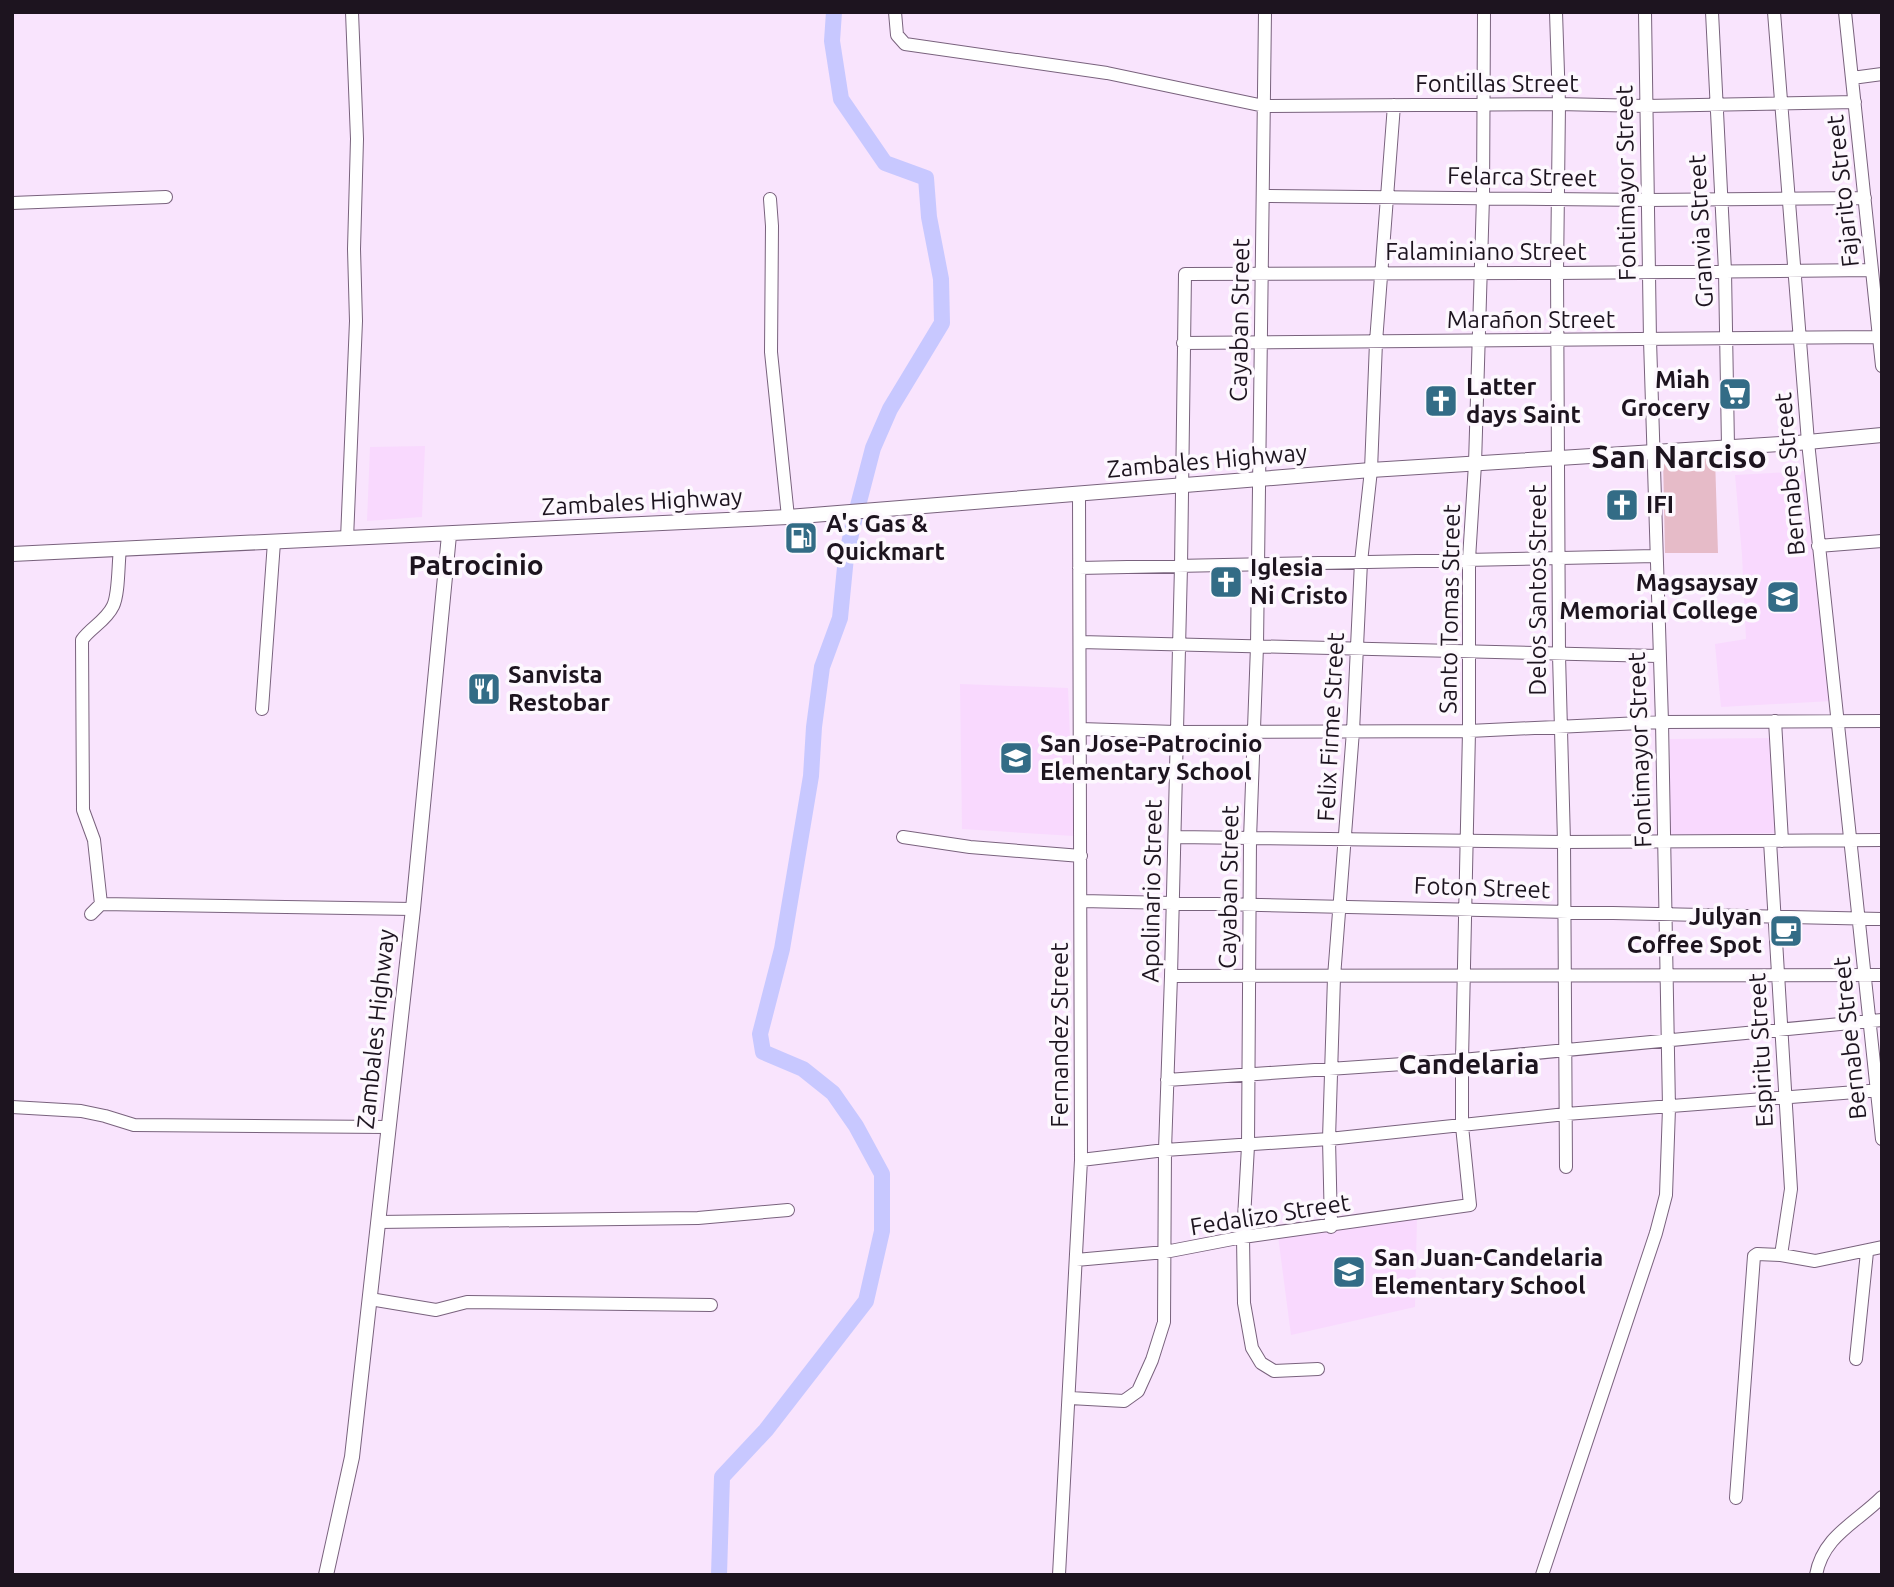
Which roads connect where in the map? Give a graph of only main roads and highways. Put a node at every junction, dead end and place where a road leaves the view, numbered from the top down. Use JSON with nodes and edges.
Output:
{"nodes":[{"id":1,"x":1882,"y":435,"type":"edge"},
{"id":2,"x":449,"y":535,"type":"junction"},
{"id":3,"x":12,"y":554,"type":"edge"},
{"id":4,"x":326,"y":1575,"type":"edge"}],
"edges":[{"from":1,"to":2,"type":"main road","name":"Zambales Highway"},
{"from":2,"to":3,"type":"main road"},
{"from":2,"to":4,"type":"main road","name":"Zambales Highway"}]}
